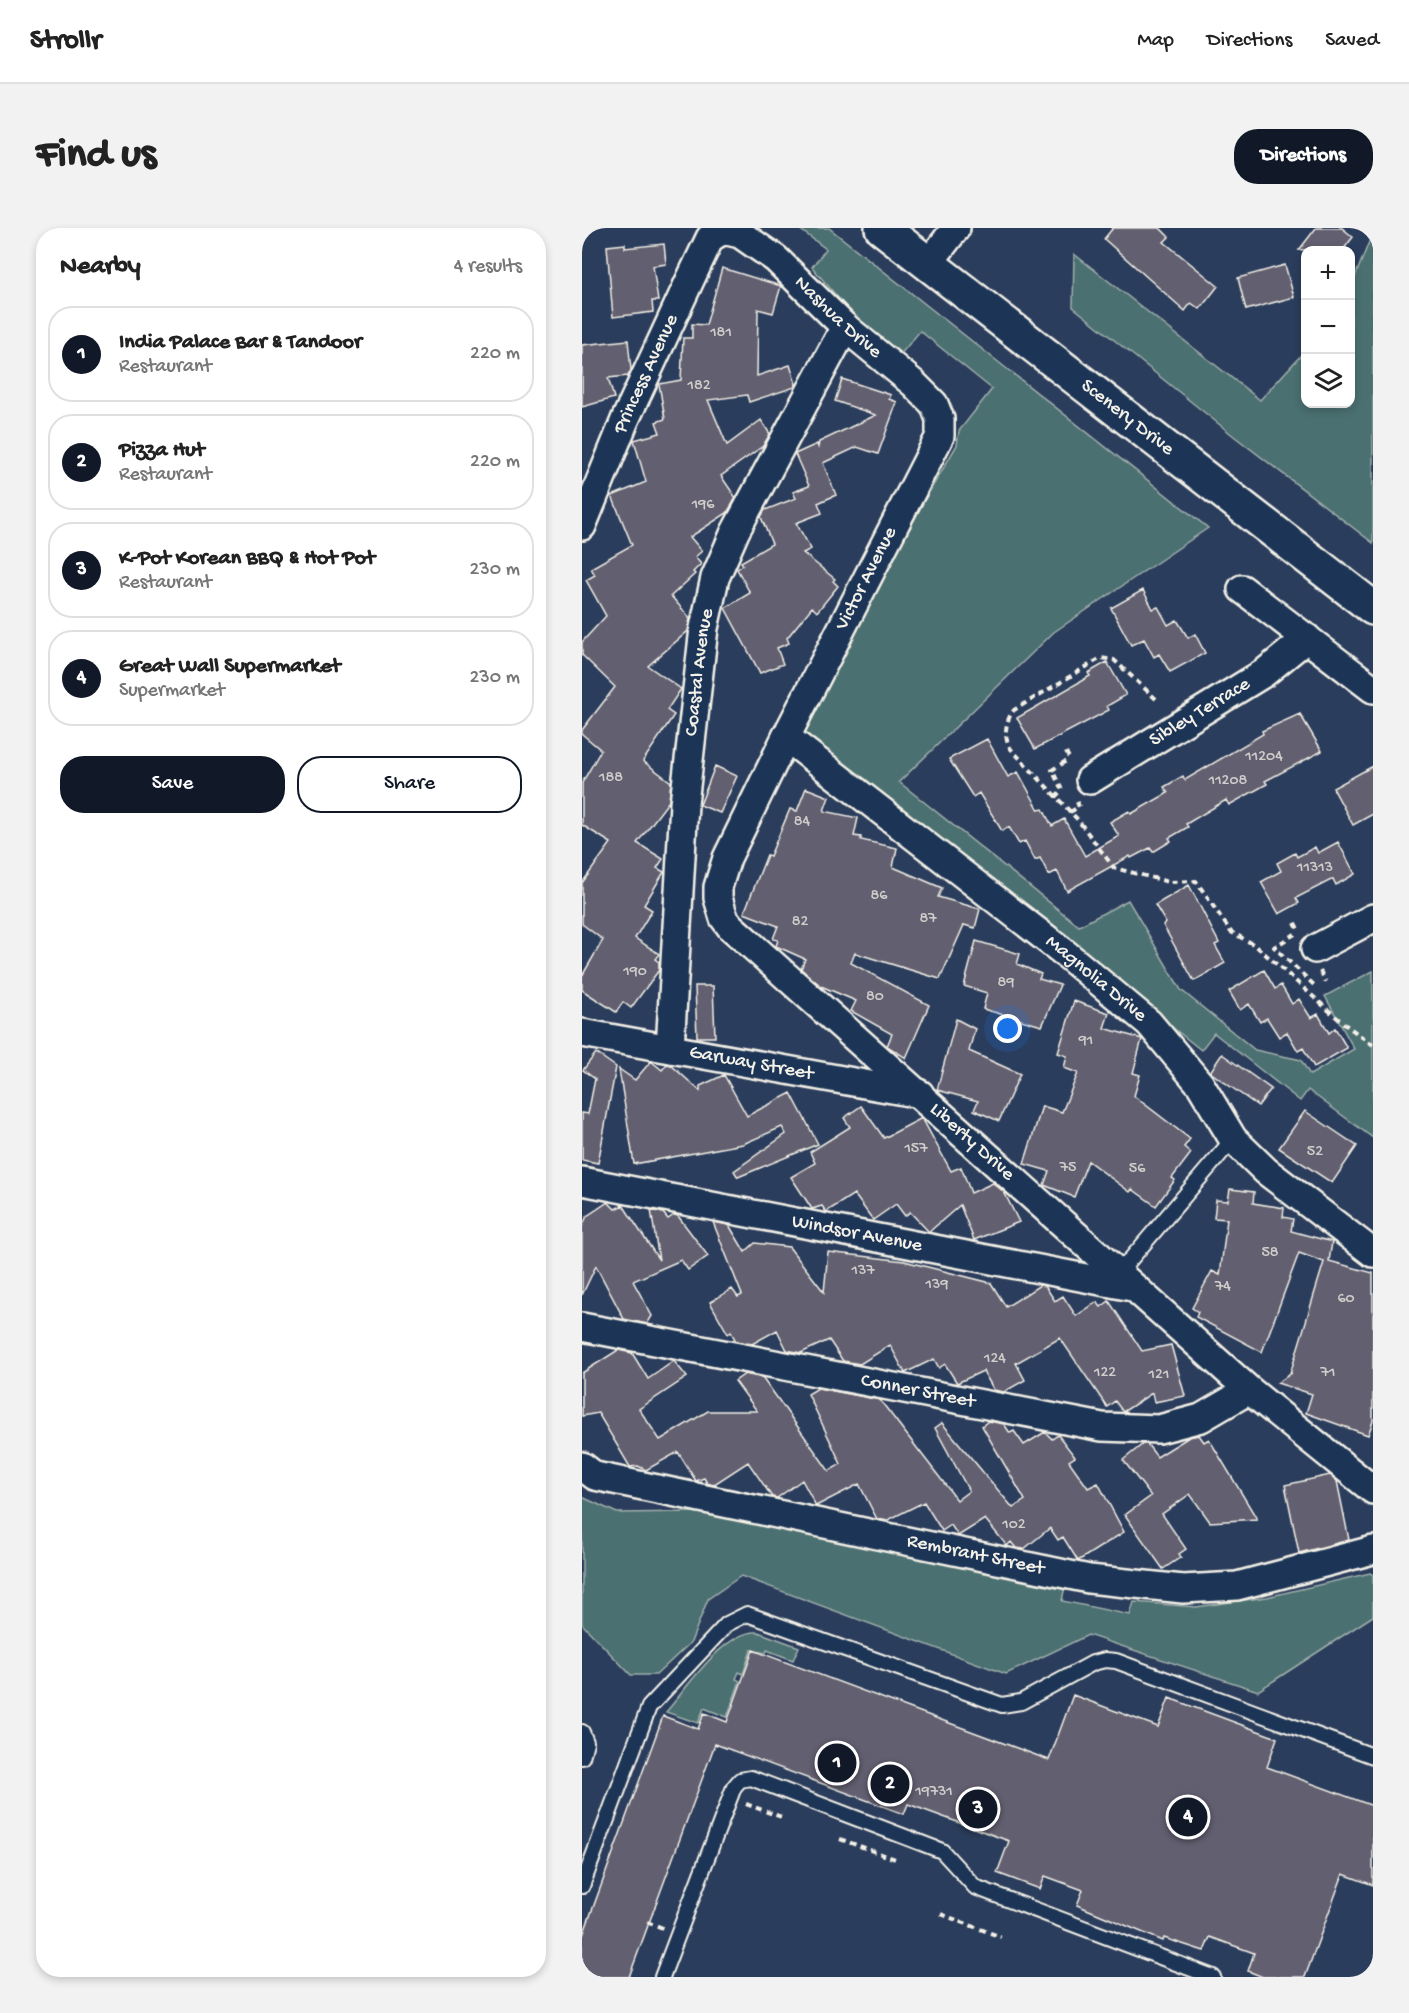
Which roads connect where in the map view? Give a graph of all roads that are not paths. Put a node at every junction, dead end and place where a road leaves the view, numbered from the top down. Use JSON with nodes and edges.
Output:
{"nodes":[{"id":1,"x":882,"y":228,"type":"edge"},
{"id":2,"x":956,"y":228,"type":"edge"},
{"id":3,"x":723,"y":230,"type":"joint"},
{"id":4,"x":928,"y":264,"type":"junction"},
{"id":5,"x":845,"y":327,"type":"junction"},
{"id":6,"x":940,"y":419,"type":"joint"},
{"id":7,"x":582,"y":526,"type":"edge"},
{"id":8,"x":1242,"y":589,"type":"dead end"},
{"id":9,"x":1373,"y":608,"type":"edge"},
{"id":10,"x":1307,"y":638,"type":"junction"},
{"id":11,"x":1373,"y":689,"type":"edge"},
{"id":12,"x":786,"y":737,"type":"junction"},
{"id":13,"x":1090,"y":780,"type":"dead end"},
{"id":14,"x":1373,"y":918,"type":"edge"},
{"id":15,"x":1315,"y":949,"type":"dead end"},
{"id":16,"x":582,"y":1033,"type":"edge"},
{"id":17,"x":670,"y":1049,"type":"junction"},
{"id":18,"x":921,"y":1094,"type":"junction"},
{"id":19,"x":1233,"y":1138,"type":"junction"},
{"id":20,"x":582,"y":1181,"type":"edge"},
{"id":21,"x":1373,"y":1253,"type":"edge"},
{"id":22,"x":1125,"y":1281,"type":"junction"},
{"id":23,"x":582,"y":1328,"type":"edge"},
{"id":24,"x":1249,"y":1390,"type":"junction"},
{"id":25,"x":582,"y":1466,"type":"edge"},
{"id":26,"x":1373,"y":1490,"type":"edge"},
{"id":27,"x":1373,"y":1550,"type":"edge"},
{"id":28,"x":584,"y":1734,"type":"edge"},
{"id":29,"x":1373,"y":1756,"type":"edge"},
{"id":30,"x":582,"y":1757,"type":"edge"},
{"id":31,"x":582,"y":1886,"type":"edge"},
{"id":32,"x":662,"y":1977,"type":"edge"},
{"id":33,"x":1213,"y":1977,"type":"edge"}],
"edges":[{"from":1,"to":4,"type":"street","name":"Scenery Drive"},
{"from":2,"to":4,"type":"street"},
{"from":3,"to":5,"type":"street","name":"Nashua Drive"},
{"from":3,"to":7,"type":"street","name":"Princess Avenue"},
{"from":4,"to":9,"type":"street","name":"Scenery Drive"},
{"from":5,"to":6,"type":"street","name":"Nashua Drive"},
{"from":5,"to":17,"type":"street","name":"Coastal Avenue"},
{"from":6,"to":12,"type":"street","name":"Victor Avenue"},
{"from":8,"to":10,"type":"street"},
{"from":10,"to":11,"type":"street"},
{"from":10,"to":13,"type":"street","name":"Sibley Terrace"},
{"from":12,"to":18,"type":"street","name":"Liberty Drive"},
{"from":12,"to":19,"type":"street","name":"Magnolia Drive"},
{"from":14,"to":15,"type":"street"},
{"from":16,"to":17,"type":"street","name":"Garway Street"},
{"from":17,"to":18,"type":"street","name":"Garway Street"},
{"from":18,"to":22,"type":"street","name":"Liberty Drive"},
{"from":19,"to":21,"type":"street","name":"Magnolia Drive"},
{"from":19,"to":22,"type":"lane"},
{"from":20,"to":22,"type":"street","name":"Windsor Avenue"},
{"from":22,"to":24,"type":"street","name":"Liberty Drive"},
{"from":23,"to":24,"type":"street","name":"Conner Street"},
{"from":24,"to":26,"type":"street","name":"Liberty Drive"},
{"from":25,"to":27,"type":"street","name":"Rembrant Street"},
{"from":28,"to":30,"type":"lane"},
{"from":29,"to":31,"type":"lane"},
{"from":32,"to":33,"type":"lane"}]}
